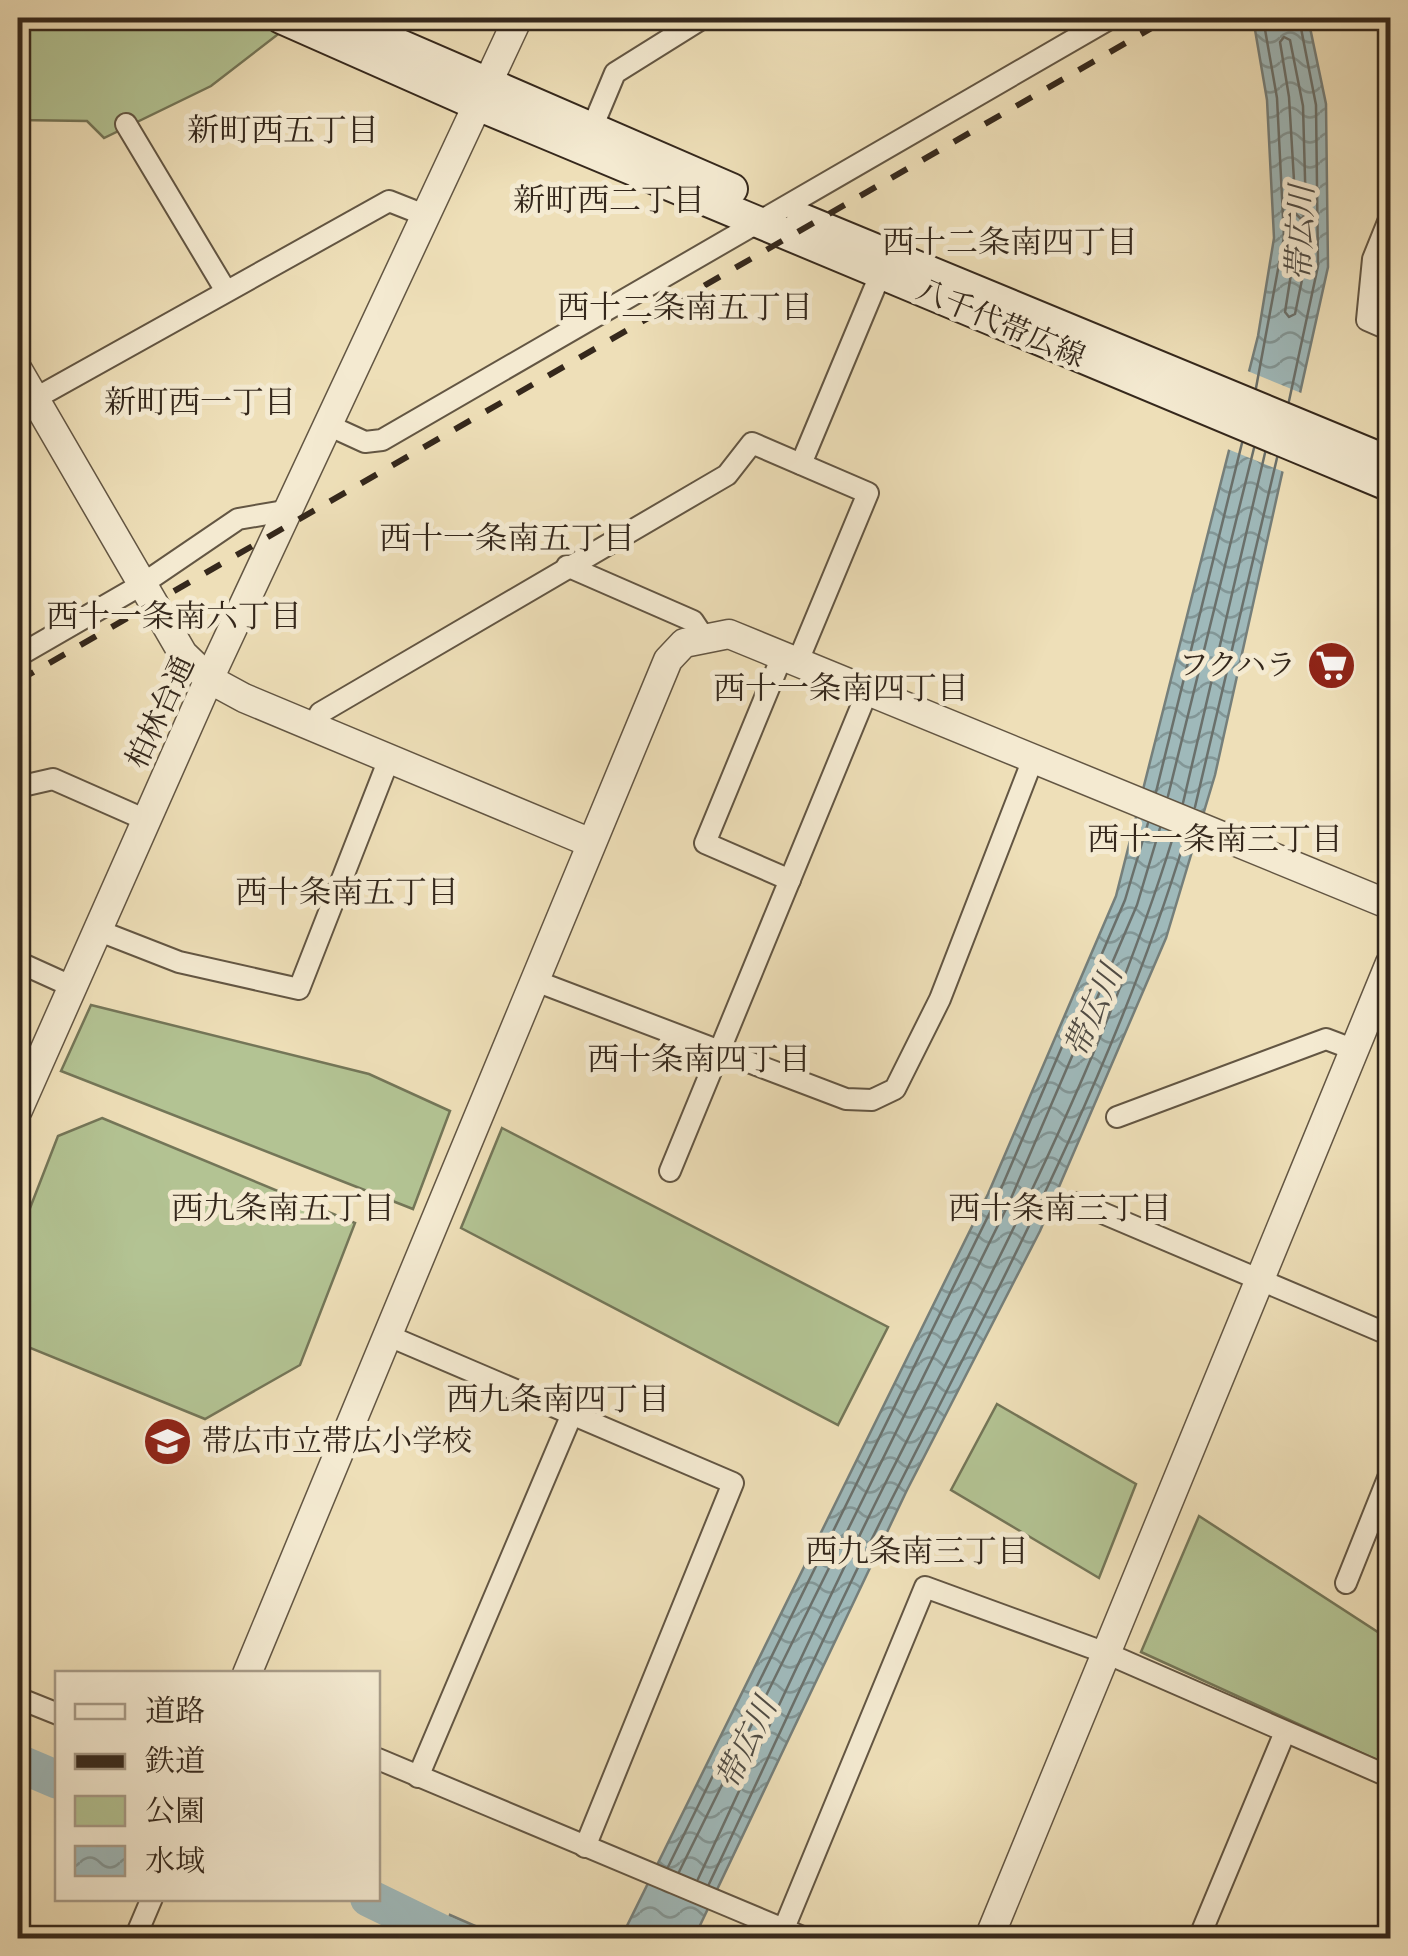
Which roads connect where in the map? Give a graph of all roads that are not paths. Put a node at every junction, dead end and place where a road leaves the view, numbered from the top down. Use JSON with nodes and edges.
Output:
{"nodes":[{"id":1,"x":281,"y":18,"type":"edge"},
{"id":2,"x":338,"y":18,"type":"edge"},
{"id":3,"x":518,"y":18,"type":"edge"},
{"id":4,"x":1111,"y":18,"type":"edge"},
{"id":5,"x":699,"y":19,"type":"edge"},
{"id":6,"x":485,"y":96,"type":"junction"},
{"id":7,"x":126,"y":124,"type":"dead end"},
{"id":8,"x":592,"y":128,"type":"junction"},
{"id":9,"x":766,"y":215,"type":"junction"},
{"id":10,"x":427,"y":216,"type":"junction"},
{"id":11,"x":1390,"y":217,"type":"edge"},
{"id":12,"x":885,"y":263,"type":"junction"},
{"id":13,"x":226,"y":291,"type":"junction"},
{"id":14,"x":1390,"y":330,"type":"edge"},
{"id":15,"x":18,"y":370,"type":"edge"},
{"id":16,"x":27,"y":403,"type":"edge"},
{"id":17,"x":330,"y":426,"type":"junction"},
{"id":18,"x":1307,"y":439,"type":"junction"},
{"id":19,"x":1390,"y":462,"type":"edge"},
{"id":20,"x":802,"y":464,"type":"junction"},
{"id":21,"x":1390,"y":486,"type":"edge"},
{"id":22,"x":290,"y":510,"type":"junction"},
{"id":23,"x":567,"y":566,"type":"junction"},
{"id":24,"x":141,"y":585,"type":"junction"},
{"id":25,"x":703,"y":636,"type":"junction"},
{"id":26,"x":18,"y":656,"type":"edge"},
{"id":27,"x":790,"y":658,"type":"junction"},
{"id":28,"x":210,"y":679,"type":"junction"},
{"id":29,"x":868,"y":690,"type":"junction"},
{"id":30,"x":314,"y":728,"type":"junction"},
{"id":31,"x":1033,"y":758,"type":"junction"},
{"id":32,"x":389,"y":759,"type":"junction"},
{"id":33,"x":18,"y":787,"type":"edge"},
{"id":34,"x":146,"y":820,"type":"junction"},
{"id":35,"x":591,"y":844,"type":"junction"},
{"id":36,"x":790,"y":880,"type":"junction"},
{"id":37,"x":1390,"y":906,"type":"edge"},
{"id":38,"x":97,"y":930,"type":"junction"},
{"id":39,"x":18,"y":962,"type":"edge"},
{"id":40,"x":1390,"y":962,"type":"edge"},
{"id":41,"x":534,"y":980,"type":"junction"},
{"id":42,"x":71,"y":986,"type":"junction"},
{"id":43,"x":720,"y":1050,"type":"junction"},
{"id":44,"x":1355,"y":1050,"type":"junction"},
{"id":45,"x":18,"y":1110,"type":"edge"},
{"id":46,"x":1117,"y":1116,"type":"dead end"},
{"id":47,"x":670,"y":1170,"type":"dead end"},
{"id":48,"x":1079,"y":1203,"type":"dead end"},
{"id":49,"x":1260,"y":1280,"type":"junction"},
{"id":50,"x":389,"y":1336,"type":"junction"},
{"id":51,"x":1390,"y":1336,"type":"edge"},
{"id":52,"x":572,"y":1414,"type":"junction"},
{"id":53,"x":1390,"y":1473,"type":"edge"},
{"id":54,"x":1346,"y":1583,"type":"dead end"},
{"id":55,"x":1106,"y":1653,"type":"junction"},
{"id":56,"x":249,"y":1671,"type":"edge"},
{"id":57,"x":18,"y":1698,"type":"edge"},
{"id":58,"x":55,"y":1713,"type":"edge"},
{"id":59,"x":1285,"y":1732,"type":"junction"},
{"id":60,"x":380,"y":1760,"type":"edge"},
{"id":61,"x":418,"y":1776,"type":"junction"},
{"id":62,"x":1390,"y":1776,"type":"edge"},
{"id":63,"x":585,"y":1847,"type":"junction"},
{"id":64,"x":151,"y":1901,"type":"edge"},
{"id":65,"x":782,"y":1934,"type":"edge"},
{"id":66,"x":136,"y":1938,"type":"edge"},
{"id":67,"x":805,"y":1938,"type":"edge"},
{"id":68,"x":988,"y":1938,"type":"edge"},
{"id":69,"x":1199,"y":1938,"type":"edge"}],
"edges":[{"from":1,"to":6,"type":"main road","name":"八千代帯広線"},
{"from":2,"to":6,"type":"main road","name":"八千代帯広線"},
{"from":3,"to":6,"type":"street","name":"柏林台通"},
{"from":4,"to":9,"type":"street"},
{"from":5,"to":8,"type":"street"},
{"from":6,"to":8,"type":"main road","name":"八千代帯広線"},
{"from":6,"to":9,"type":"main road","name":"八千代帯広線"},
{"from":6,"to":10,"type":"street","name":"柏林台通"},
{"from":7,"to":13,"type":"street"},
{"from":8,"to":9,"type":"main road","name":"八千代帯広線"},
{"from":9,"to":12,"type":"main road","name":"八千代帯広線"},
{"from":9,"to":17,"type":"street"},
{"from":10,"to":13,"type":"street"},
{"from":10,"to":17,"type":"street","name":"柏林台通"},
{"from":11,"to":14,"type":"street"},
{"from":12,"to":18,"type":"main road","name":"八千代帯広線"},
{"from":12,"to":20,"type":"street"},
{"from":13,"to":16,"type":"street"},
{"from":15,"to":16,"type":"street"},
{"from":16,"to":24,"type":"street"},
{"from":17,"to":22,"type":"street","name":"柏林台通"},
{"from":18,"to":19,"type":"main road","name":"八千代帯広線"},
{"from":18,"to":21,"type":"main road","name":"八千代帯広線"},
{"from":20,"to":23,"type":"street"},
{"from":20,"to":27,"type":"street"},
{"from":22,"to":24,"type":"street"},
{"from":22,"to":28,"type":"street","name":"柏林台通"},
{"from":23,"to":25,"type":"street"},
{"from":23,"to":30,"type":"street"},
{"from":24,"to":26,"type":"street"},
{"from":24,"to":28,"type":"street"},
{"from":25,"to":27,"type":"street"},
{"from":25,"to":35,"type":"street"},
{"from":27,"to":29,"type":"street"},
{"from":27,"to":36,"type":"street"},
{"from":28,"to":30,"type":"street"},
{"from":28,"to":34,"type":"street","name":"柏林台通"},
{"from":29,"to":31,"type":"street"},
{"from":29,"to":36,"type":"street"},
{"from":30,"to":32,"type":"street"},
{"from":31,"to":37,"type":"street"},
{"from":31,"to":43,"type":"street"},
{"from":32,"to":35,"type":"street"},
{"from":32,"to":38,"type":"street"},
{"from":33,"to":34,"type":"street"},
{"from":34,"to":38,"type":"street","name":"柏林台通"},
{"from":35,"to":41,"type":"street"},
{"from":36,"to":43,"type":"street"},
{"from":38,"to":42,"type":"street","name":"柏林台通"},
{"from":39,"to":42,"type":"street"},
{"from":40,"to":44,"type":"street"},
{"from":41,"to":43,"type":"street"},
{"from":41,"to":50,"type":"street"},
{"from":42,"to":45,"type":"street","name":"柏林台通"},
{"from":43,"to":47,"type":"street"},
{"from":44,"to":46,"type":"street"},
{"from":44,"to":49,"type":"street"},
{"from":48,"to":49,"type":"street"},
{"from":49,"to":51,"type":"street"},
{"from":49,"to":55,"type":"street"},
{"from":50,"to":52,"type":"street"},
{"from":50,"to":56,"type":"street"},
{"from":52,"to":61,"type":"street"},
{"from":52,"to":63,"type":"street"},
{"from":53,"to":54,"type":"street"},
{"from":55,"to":59,"type":"street"},
{"from":55,"to":65,"type":"street"},
{"from":55,"to":68,"type":"street"},
{"from":57,"to":58,"type":"street"},
{"from":59,"to":62,"type":"street"},
{"from":59,"to":69,"type":"street"},
{"from":60,"to":61,"type":"street"},
{"from":61,"to":63,"type":"street"},
{"from":63,"to":65,"type":"street"},
{"from":64,"to":66,"type":"street"},
{"from":65,"to":67,"type":"street"}]}
